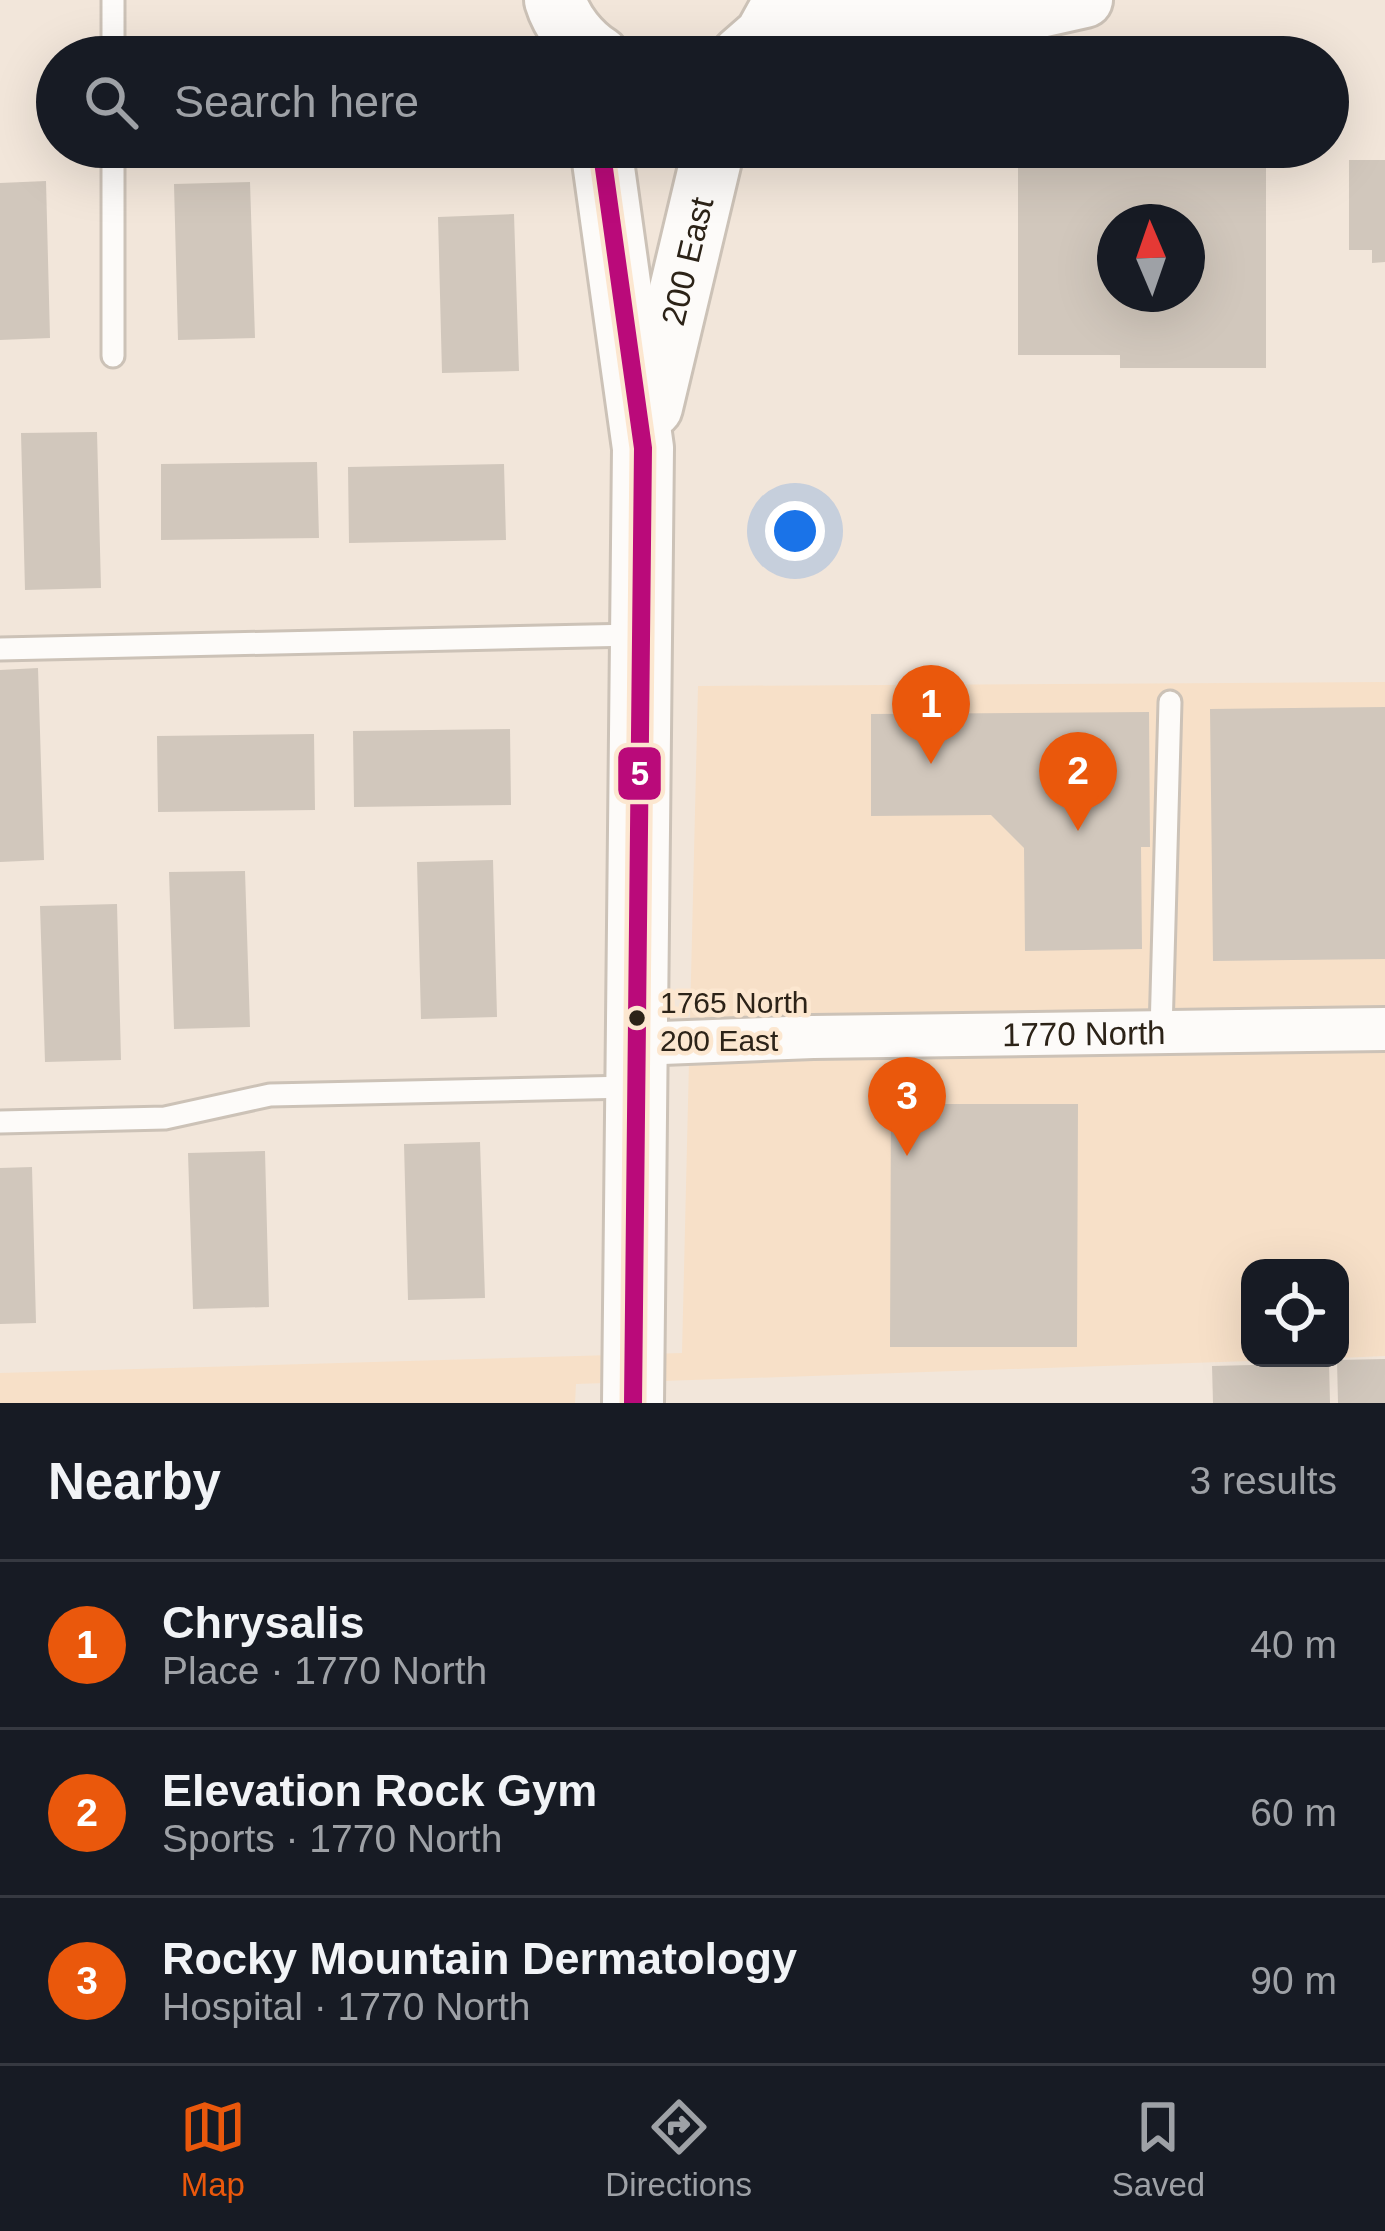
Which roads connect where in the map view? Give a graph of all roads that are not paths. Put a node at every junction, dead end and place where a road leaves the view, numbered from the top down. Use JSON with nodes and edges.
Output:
{"nodes":[{"id":1,"x":113,"y":0,"type":"edge"},
{"id":2,"x":1085,"y":0,"type":"edge"},
{"id":3,"x":764,"y":31,"type":"edge"},
{"id":4,"x":113,"y":36,"type":"edge"},
{"id":5,"x":113,"y":168,"type":"edge"},
{"id":6,"x":605,"y":168,"type":"edge"},
{"id":7,"x":709,"y":168,"type":"edge"},
{"id":8,"x":113,"y":356,"type":"dead end"},
{"id":9,"x":643,"y":448,"type":"junction"},
{"id":10,"x":641,"y":634,"type":"junction"},
{"id":11,"x":0,"y":649,"type":"edge"},
{"id":12,"x":1170,"y":702,"type":"dead end"},
{"id":13,"x":1385,"y":1029,"type":"edge"},
{"id":14,"x":1161,"y":1032,"type":"junction"},
{"id":15,"x":636,"y":1065,"type":"junction"},
{"id":16,"x":0,"y":1122,"type":"edge"},
{"id":17,"x":633,"y":1403,"type":"edge"}],
"edges":[{"from":1,"to":4,"type":"lane"},
{"from":2,"to":3,"type":"street"},
{"from":5,"to":8,"type":"lane"},
{"from":6,"to":9,"type":"main road","name":"200 East"},
{"from":7,"to":9,"type":"main road","name":"200 East"},
{"from":9,"to":10,"type":"main road","name":"200 East"},
{"from":10,"to":11,"type":"lane"},
{"from":10,"to":15,"type":"main road","name":"200 East"},
{"from":12,"to":14,"type":"lane"},
{"from":13,"to":14,"type":"street","name":"1770 North"},
{"from":14,"to":15,"type":"street","name":"1770 North"},
{"from":15,"to":16,"type":"lane"},
{"from":15,"to":17,"type":"main road","name":"200 East"}]}
